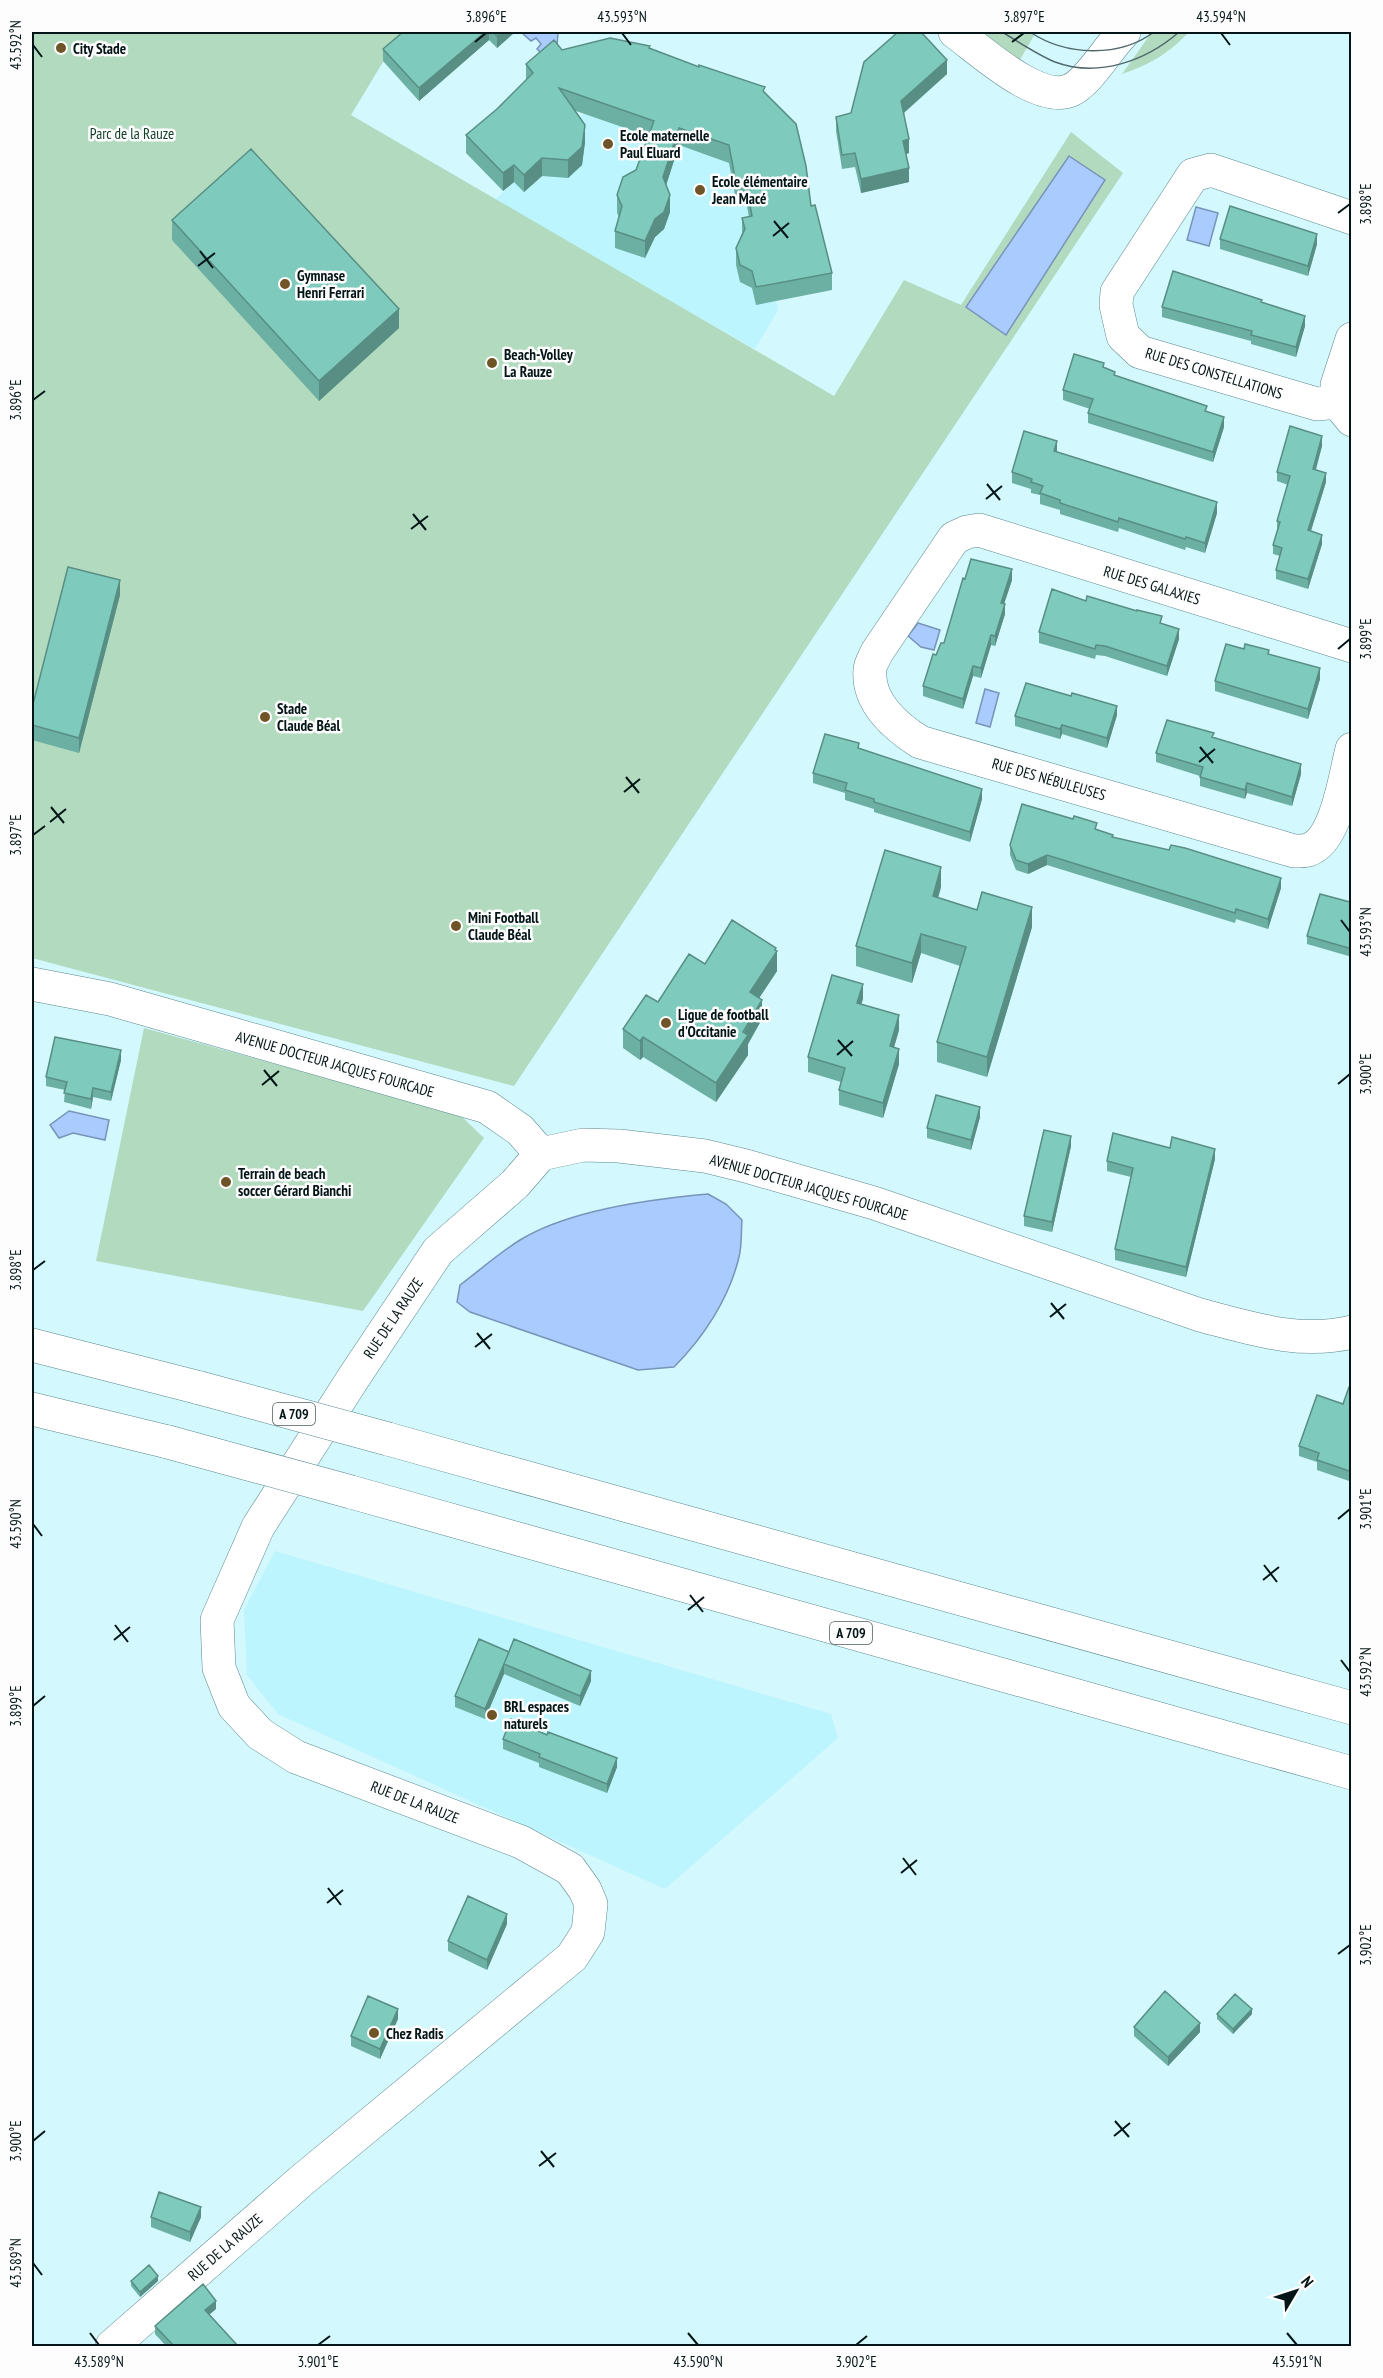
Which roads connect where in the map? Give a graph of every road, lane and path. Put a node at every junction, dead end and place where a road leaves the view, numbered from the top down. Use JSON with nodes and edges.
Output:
{"nodes":[{"id":1,"x":955,"y":32,"type":"edge"},
{"id":2,"x":1111,"y":33,"type":"edge"},
{"id":3,"x":1352,"y":218,"type":"edge"},
{"id":4,"x":1352,"y":339,"type":"edge"},
{"id":5,"x":1344,"y":411,"type":"edge"},
{"id":6,"x":954,"y":538,"type":"joint"},
{"id":7,"x":1352,"y":646,"type":"edge"},
{"id":8,"x":1352,"y":749,"type":"edge"},
{"id":9,"x":32,"y":984,"type":"edge"},
{"id":10,"x":542,"y":1154,"type":"junction"},
{"id":11,"x":1352,"y":1332,"type":"edge"},
{"id":12,"x":32,"y":1345,"type":"edge"},
{"id":13,"x":32,"y":1409,"type":"edge"},
{"id":14,"x":1352,"y":1708,"type":"edge"},
{"id":15,"x":1352,"y":1773,"type":"edge"},
{"id":16,"x":112,"y":2346,"type":"edge"}],
"edges":[{"from":1,"to":2,"type":"main road"},
{"from":3,"to":5,"type":"main road","name":"RUE DES CONSTELLATIONS"},
{"from":4,"to":5,"type":"main road","name":"RUE DES CONSTELLATIONS"},
{"from":6,"to":7,"type":"main road","name":"RUE DES GALAXIES"},
{"from":6,"to":8,"type":"main road","name":"RUE DES NÉBULEUSES"},
{"from":9,"to":10,"type":"main road","name":"AVENUE DOCTEUR JACQUES FOURCADE"},
{"from":10,"to":11,"type":"main road","name":"AVENUE DOCTEUR JACQUES FOURCADE"},
{"from":10,"to":16,"type":"main road","name":"RUE DE LA RAUZE"},
{"from":12,"to":14,"type":"main road","number":"A 709","bridge":true},
{"from":13,"to":15,"type":"main road","number":"A 709","bridge":true}]}
